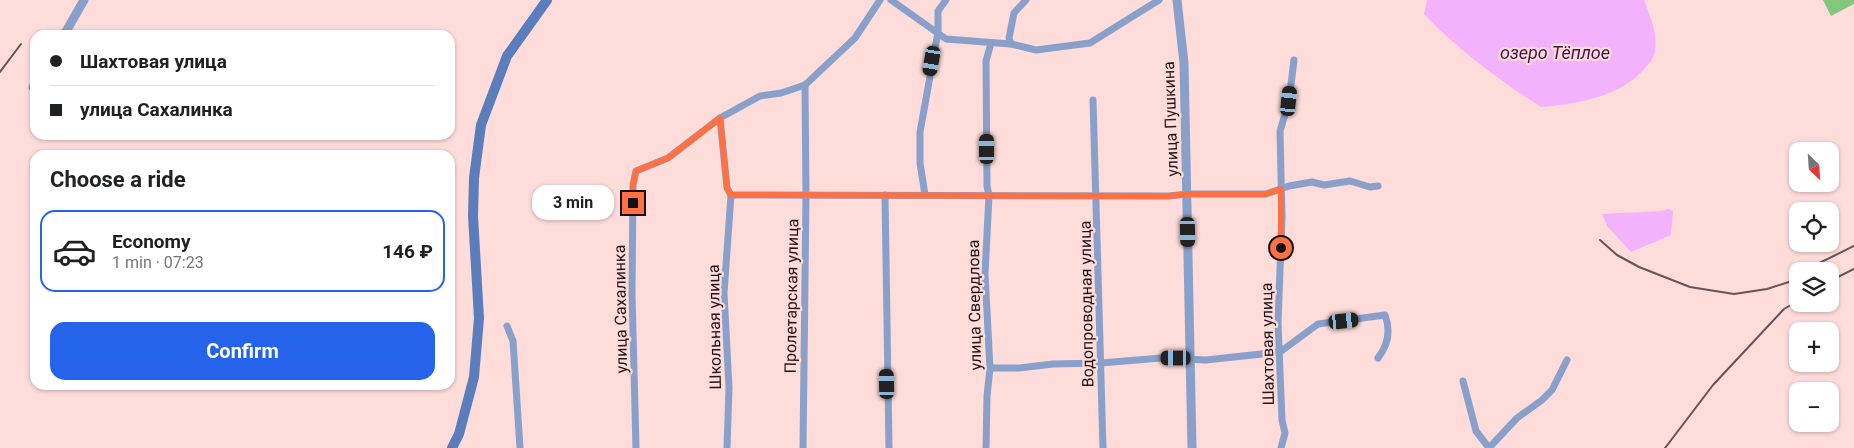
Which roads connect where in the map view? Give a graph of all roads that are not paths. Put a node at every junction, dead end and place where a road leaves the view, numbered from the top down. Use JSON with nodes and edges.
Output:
{"nodes":[{"id":1,"x":84,"y":0,"type":"edge"},
{"id":2,"x":546,"y":0,"type":"edge"},
{"id":3,"x":880,"y":0,"type":"edge"},
{"id":4,"x":891,"y":0,"type":"edge"},
{"id":5,"x":946,"y":0,"type":"edge"},
{"id":6,"x":1026,"y":0,"type":"edge"},
{"id":7,"x":1159,"y":0,"type":"edge"},
{"id":8,"x":1177,"y":0,"type":"edge"},
{"id":9,"x":67,"y":30,"type":"edge"},
{"id":10,"x":938,"y":32,"type":"junction"},
{"id":11,"x":990,"y":43,"type":"junction"},
{"id":12,"x":1012,"y":44,"type":"junction"},
{"id":13,"x":1294,"y":60,"type":"dead end"},
{"id":14,"x":805,"y":85,"type":"junction"},
{"id":15,"x":1093,"y":100,"type":"dead end"},
{"id":16,"x":720,"y":118,"type":"junction"},
{"id":17,"x":1378,"y":186,"type":"dead end"},
{"id":18,"x":1281,"y":189,"type":"junction"},
{"id":19,"x":1188,"y":194,"type":"junction"},
{"id":20,"x":731,"y":195,"type":"junction"},
{"id":21,"x":806,"y":195,"type":"junction"},
{"id":22,"x":885,"y":195,"type":"junction"},
{"id":23,"x":926,"y":195,"type":"junction"},
{"id":24,"x":989,"y":195,"type":"junction"},
{"id":25,"x":1097,"y":195,"type":"junction"},
{"id":26,"x":507,"y":326,"type":"dead end"},
{"id":27,"x":1280,"y":352,"type":"junction"},
{"id":28,"x":1190,"y":358,"type":"junction"},
{"id":29,"x":1378,"y":358,"type":"dead end"},
{"id":30,"x":1567,"y":360,"type":"dead end"},
{"id":31,"x":1101,"y":363,"type":"junction"},
{"id":32,"x":990,"y":368,"type":"junction"},
{"id":33,"x":1463,"y":381,"type":"dead end"},
{"id":34,"x":452,"y":448,"type":"edge"},
{"id":35,"x":520,"y":448,"type":"edge"},
{"id":36,"x":636,"y":448,"type":"edge"},
{"id":37,"x":727,"y":448,"type":"edge"},
{"id":38,"x":802,"y":448,"type":"edge"},
{"id":39,"x":889,"y":448,"type":"edge"},
{"id":40,"x":986,"y":448,"type":"edge"},
{"id":41,"x":1103,"y":448,"type":"edge"},
{"id":42,"x":1192,"y":448,"type":"edge"},
{"id":43,"x":1280,"y":448,"type":"edge"},
{"id":44,"x":1489,"y":448,"type":"edge"}],
"edges":[{"from":1,"to":9,"type":"street"},
{"from":2,"to":34,"type":"main road"},
{"from":3,"to":14,"type":"street"},
{"from":4,"to":10,"type":"street"},
{"from":5,"to":10,"type":"street"},
{"from":6,"to":12,"type":"street"},
{"from":7,"to":12,"type":"street"},
{"from":8,"to":19,"type":"street","name":"улица Пушкина"},
{"from":10,"to":11,"type":"street"},
{"from":10,"to":23,"type":"street"},
{"from":11,"to":12,"type":"street"},
{"from":11,"to":24,"type":"street","name":"улица Свердлова"},
{"from":13,"to":18,"type":"street","name":"Шахтовая улица"},
{"from":14,"to":16,"type":"street"},
{"from":14,"to":21,"type":"street","name":"Пролетарская улица"},
{"from":15,"to":25,"type":"street","name":"Водопроводная улица"},
{"from":16,"to":20,"type":"street","name":"Школьная улица"},
{"from":16,"to":36,"type":"street","name":"улица Сахалинка"},
{"from":17,"to":18,"type":"street"},
{"from":18,"to":19,"type":"street"},
{"from":18,"to":27,"type":"street","name":"Шахтовая улица"},
{"from":19,"to":25,"type":"street"},
{"from":19,"to":28,"type":"street","name":"улица Пушкина"},
{"from":20,"to":21,"type":"street"},
{"from":20,"to":37,"type":"street","name":"Школьная улица"},
{"from":21,"to":22,"type":"street"},
{"from":21,"to":38,"type":"street","name":"Пролетарская улица"},
{"from":22,"to":23,"type":"street"},
{"from":22,"to":39,"type":"street"},
{"from":23,"to":24,"type":"street"},
{"from":24,"to":25,"type":"street"},
{"from":24,"to":32,"type":"street","name":"улица Свердлова"},
{"from":25,"to":31,"type":"street","name":"Водопроводная улица"},
{"from":26,"to":35,"type":"street"},
{"from":27,"to":28,"type":"street"},
{"from":27,"to":29,"type":"street"},
{"from":27,"to":43,"type":"street","name":"Шахтовая улица"},
{"from":28,"to":31,"type":"street"},
{"from":28,"to":42,"type":"street","name":"улица Пушкина"},
{"from":30,"to":44,"type":"street"},
{"from":31,"to":32,"type":"street"},
{"from":31,"to":41,"type":"street","name":"Водопроводная улица"},
{"from":32,"to":40,"type":"street","name":"улица Свердлова"},
{"from":33,"to":44,"type":"street"}]}
